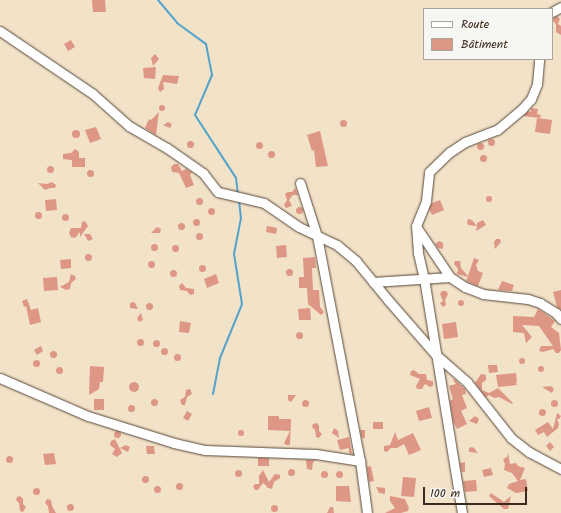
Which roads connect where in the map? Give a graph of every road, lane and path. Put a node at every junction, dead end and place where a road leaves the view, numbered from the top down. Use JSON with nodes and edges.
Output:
{"nodes":[{"id":1,"x":0,"y":31,"type":"edge"},
{"id":2,"x":539,"y":60,"type":"edge"},
{"id":3,"x":300,"y":183,"type":"dead end"},
{"id":4,"x":416,"y":226,"type":"junction"},
{"id":5,"x":317,"y":236,"type":"junction"},
{"id":6,"x":450,"y":277,"type":"junction"},
{"id":7,"x":424,"y":279,"type":"junction"},
{"id":8,"x":373,"y":282,"type":"junction"},
{"id":9,"x":561,"y":319,"type":"edge"},
{"id":10,"x":436,"y":354,"type":"junction"},
{"id":11,"x":0,"y":378,"type":"edge"},
{"id":12,"x":360,"y":461,"type":"junction"},
{"id":13,"x":561,"y":469,"type":"edge"},
{"id":14,"x":368,"y":513,"type":"edge"},
{"id":15,"x":462,"y":513,"type":"edge"}],
"edges":[{"from":1,"to":5,"type":"street"},
{"from":2,"to":4,"type":"street"},
{"from":3,"to":5,"type":"street"},
{"from":4,"to":6,"type":"street"},
{"from":4,"to":7,"type":"street"},
{"from":5,"to":8,"type":"street"},
{"from":5,"to":12,"type":"street"},
{"from":6,"to":7,"type":"street"},
{"from":6,"to":9,"type":"street"},
{"from":7,"to":8,"type":"street"},
{"from":7,"to":10,"type":"street"},
{"from":8,"to":10,"type":"street"},
{"from":10,"to":13,"type":"street"},
{"from":10,"to":15,"type":"street"},
{"from":11,"to":12,"type":"street"},
{"from":12,"to":14,"type":"street"}]}
